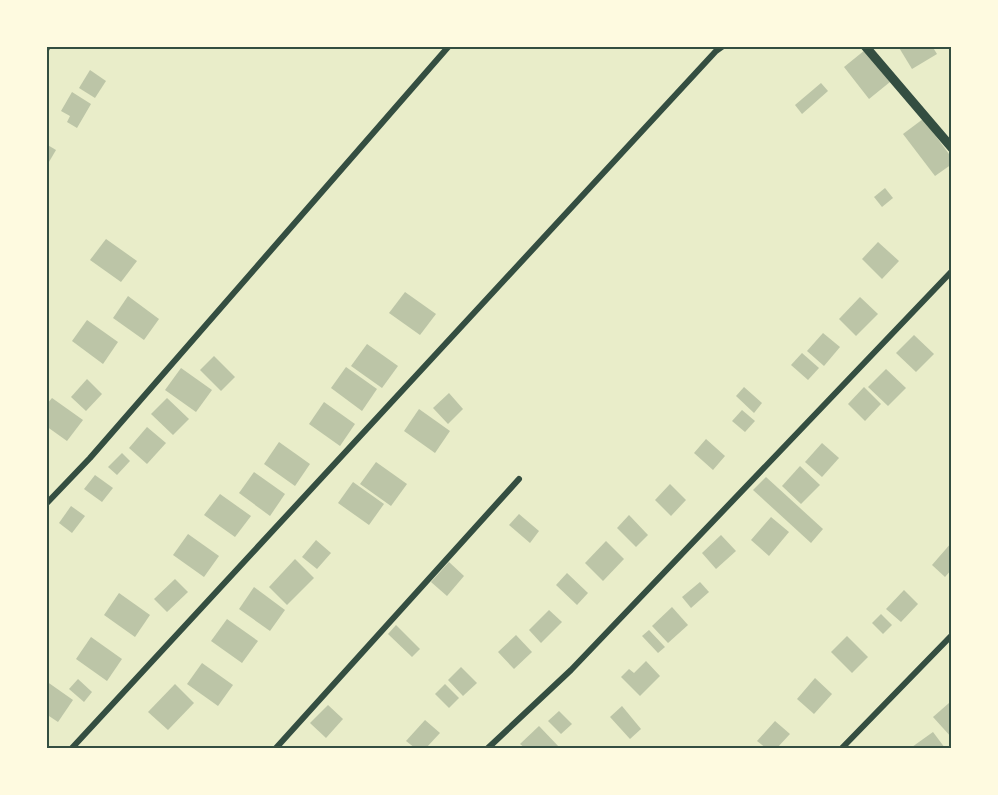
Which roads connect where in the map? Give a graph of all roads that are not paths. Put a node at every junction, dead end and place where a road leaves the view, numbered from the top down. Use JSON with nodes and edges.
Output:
{"nodes":[{"id":1,"x":449,"y":46,"type":"edge"},
{"id":2,"x":723,"y":46,"type":"edge"},
{"id":3,"x":865,"y":46,"type":"edge"},
{"id":4,"x":951,"y":148,"type":"edge"},
{"id":5,"x":951,"y":271,"type":"edge"},
{"id":6,"x":519,"y":478,"type":"dead end"},
{"id":7,"x":46,"y":504,"type":"edge"},
{"id":8,"x":951,"y":635,"type":"edge"},
{"id":9,"x":72,"y":748,"type":"edge"},
{"id":10,"x":276,"y":748,"type":"edge"},
{"id":11,"x":488,"y":748,"type":"edge"},
{"id":12,"x":842,"y":748,"type":"edge"}],
"edges":[{"from":1,"to":7,"type":"street"},
{"from":2,"to":9,"type":"street"},
{"from":3,"to":4,"type":"street"},
{"from":5,"to":11,"type":"street"},
{"from":6,"to":10,"type":"street"},
{"from":8,"to":12,"type":"street"}]}
